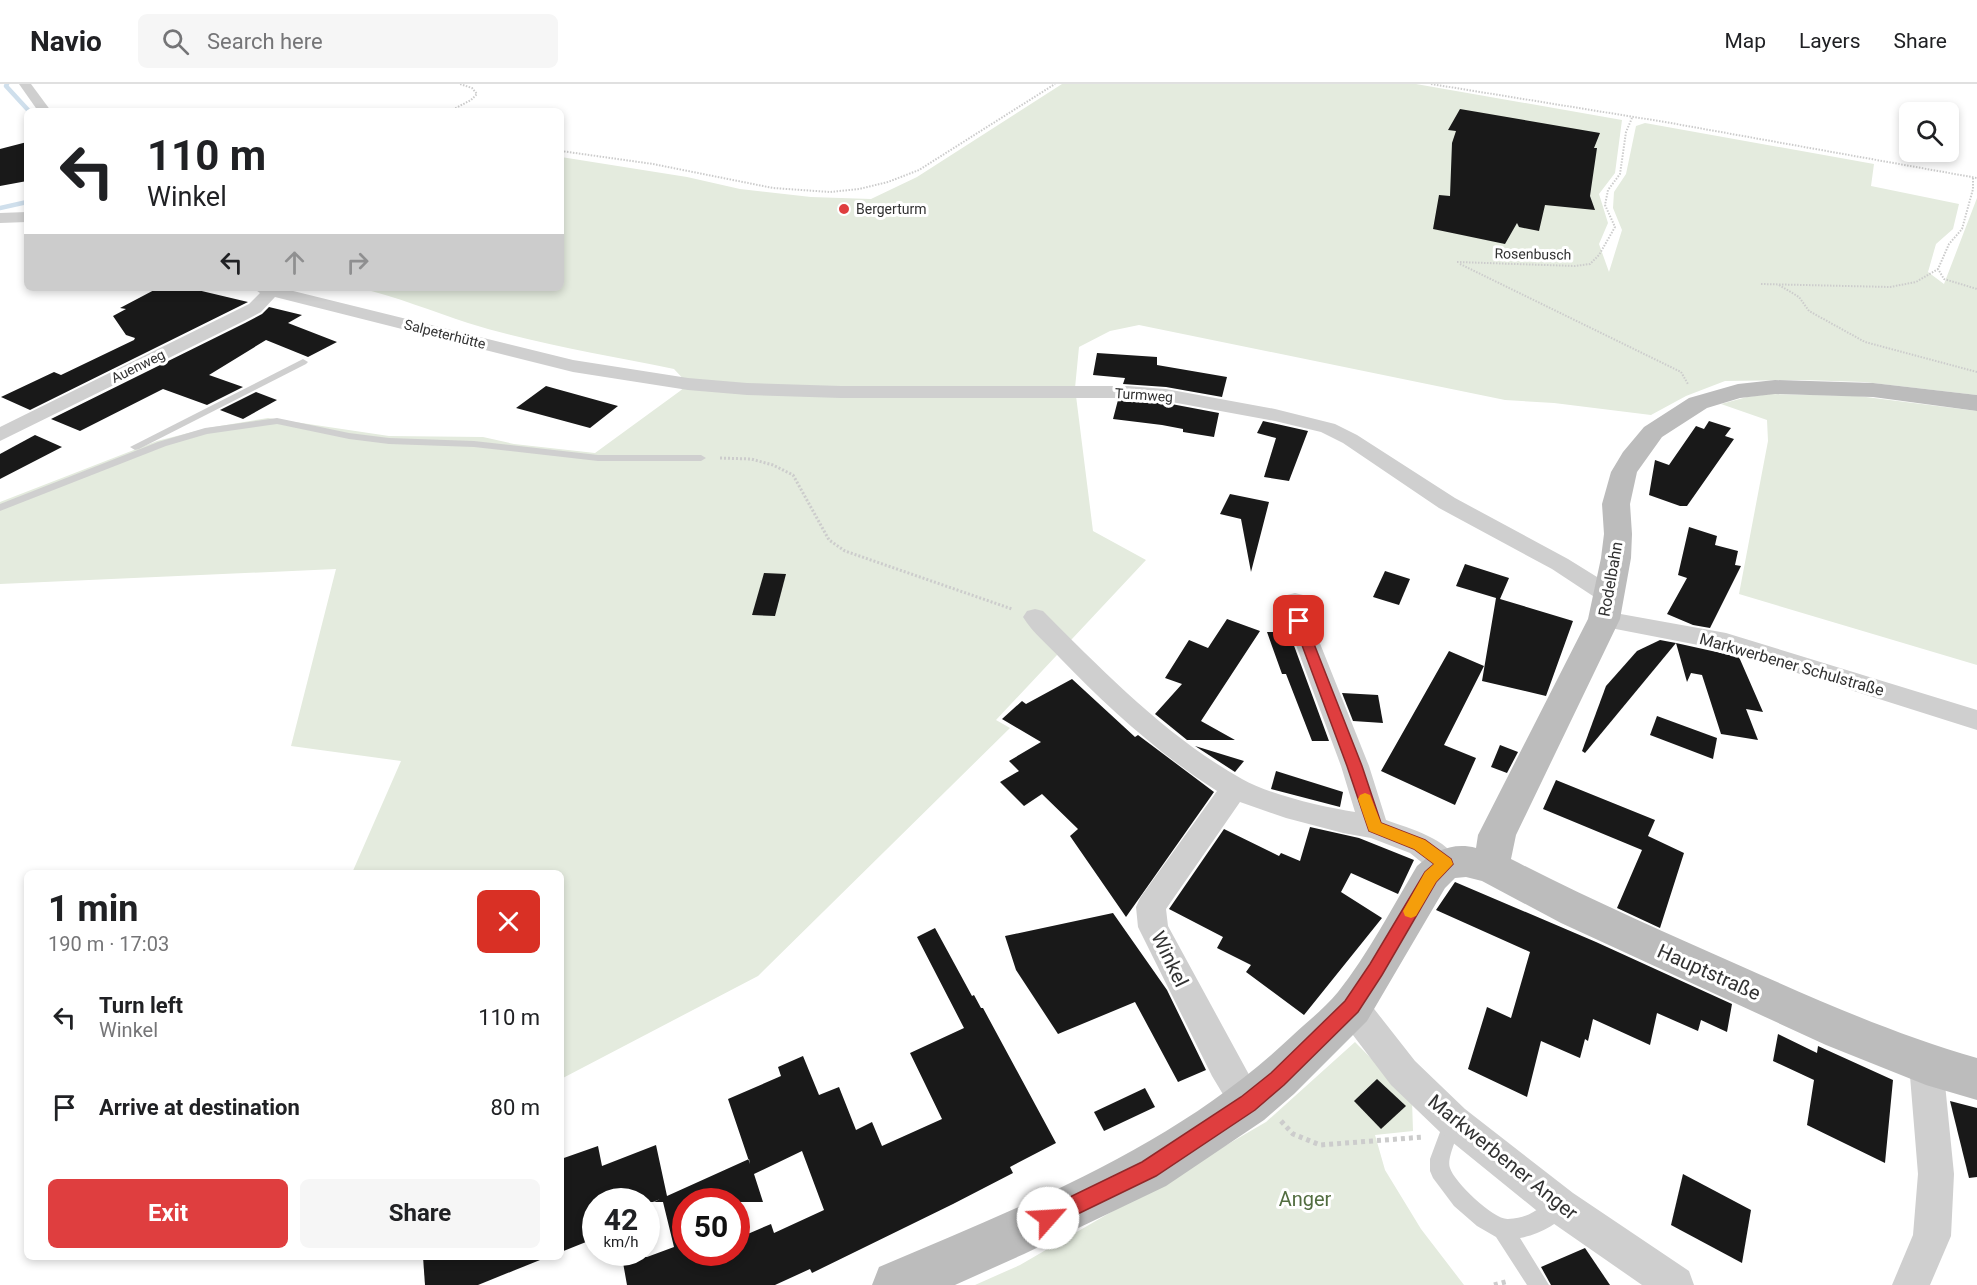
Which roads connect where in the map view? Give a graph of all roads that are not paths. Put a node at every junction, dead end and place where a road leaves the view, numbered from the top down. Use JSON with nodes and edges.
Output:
{"nodes":[{"id":1,"x":25,"y":84,"type":"edge"},
{"id":2,"x":43,"y":108,"type":"edge"},
{"id":3,"x":24,"y":217,"type":"edge"},
{"id":4,"x":0,"y":218,"type":"edge"},
{"id":5,"x":265,"y":291,"type":"edge"},
{"id":6,"x":274,"y":291,"type":"edge"},
{"id":7,"x":303,"y":362,"type":"dead end"},
{"id":8,"x":630,"y":375,"type":"joint"},
{"id":9,"x":1977,"y":403,"type":"edge"},
{"id":10,"x":0,"y":435,"type":"edge"},
{"id":11,"x":701,"y":458,"type":"road end"},
{"id":12,"x":117,"y":461,"type":"junction"},
{"id":13,"x":0,"y":508,"type":"edge"},
{"id":14,"x":1295,"y":601,"type":"dead end"},
{"id":15,"x":1607,"y":608,"type":"junction"},
{"id":16,"x":1035,"y":617,"type":"road end"},
{"id":17,"x":1977,"y":720,"type":"edge"},
{"id":18,"x":1234,"y":788,"type":"junction"},
{"id":19,"x":1374,"y":827,"type":"junction"},
{"id":20,"x":1445,"y":864,"type":"junction"},
{"id":21,"x":1491,"y":867,"type":"junction"},
{"id":22,"x":1352,"y":1007,"type":"junction"},
{"id":23,"x":1926,"y":1064,"type":"junction"},
{"id":24,"x":1977,"y":1079,"type":"edge"},
{"id":25,"x":1248,"y":1104,"type":"junction"},
{"id":26,"x":1454,"y":1121,"type":"junction"},
{"id":27,"x":1560,"y":1206,"type":"junction"},
{"id":28,"x":1503,"y":1230,"type":"junction"},
{"id":29,"x":897,"y":1285,"type":"edge"},
{"id":30,"x":1539,"y":1285,"type":"edge"},
{"id":31,"x":1675,"y":1285,"type":"edge"},
{"id":32,"x":1911,"y":1285,"type":"edge"}],
"edges":[{"from":1,"to":2,"type":"street"},
{"from":3,"to":4,"type":"street"},
{"from":5,"to":10,"type":"street","name":"Auenweg"},
{"from":6,"to":8,"type":"street","name":"Salpeterhütte"},
{"from":7,"to":12,"type":"lane"},
{"from":8,"to":15,"type":"street","name":"Turmweg"},
{"from":9,"to":15,"type":"street","name":"Rodelbahn"},
{"from":11,"to":12,"type":"lane"},
{"from":12,"to":13,"type":"lane"},
{"from":14,"to":19,"type":"street"},
{"from":15,"to":17,"type":"street","name":"Markwerbener Schulstraße"},
{"from":15,"to":21,"type":"street","name":"Rodelbahn"},
{"from":16,"to":18,"type":"street"},
{"from":18,"to":19,"type":"street"},
{"from":18,"to":25,"type":"street","name":"Winkel"},
{"from":19,"to":20,"type":"street"},
{"from":20,"to":21,"type":"street","name":"Hauptstraße"},
{"from":20,"to":22,"type":"street"},
{"from":21,"to":23,"type":"street","name":"Hauptstraße"},
{"from":22,"to":25,"type":"street"},
{"from":22,"to":26,"type":"street","name":"Markwerbener Anger"},
{"from":23,"to":24,"type":"street","name":"Hauptstraße"},
{"from":23,"to":32,"type":"street"},
{"from":25,"to":29,"type":"street"},
{"from":26,"to":27,"type":"street","name":"Markwerbener Anger"},
{"from":26,"to":28,"type":"lane"},
{"from":27,"to":28,"type":"lane"},
{"from":27,"to":31,"type":"street","name":"Markwerbener Anger"},
{"from":28,"to":30,"type":"lane"}]}
